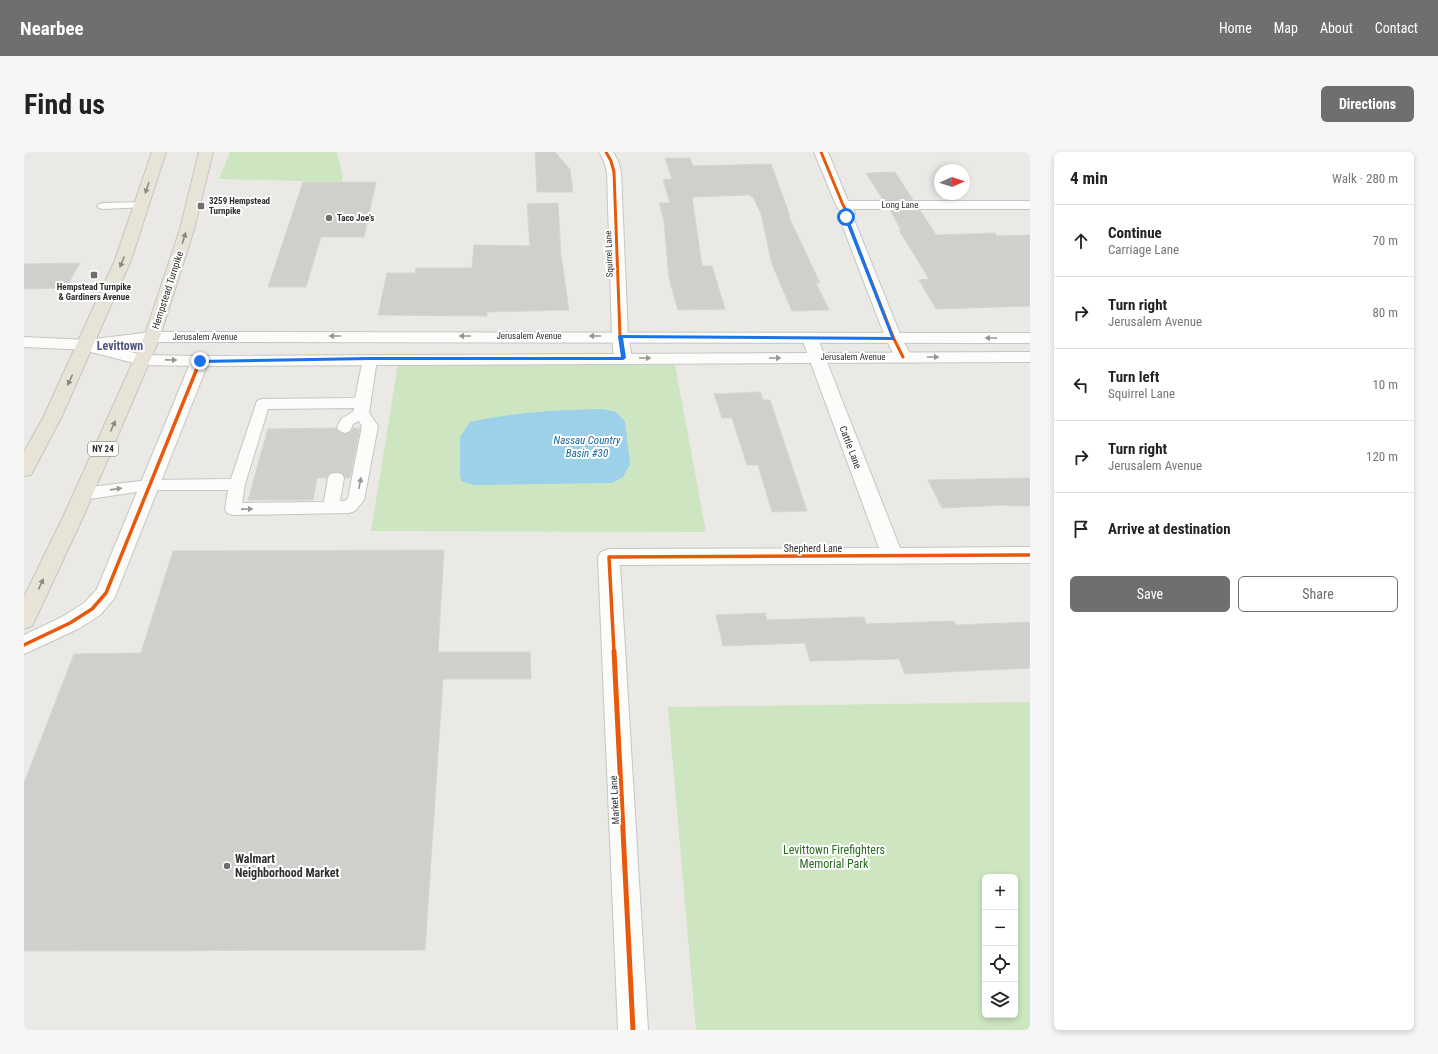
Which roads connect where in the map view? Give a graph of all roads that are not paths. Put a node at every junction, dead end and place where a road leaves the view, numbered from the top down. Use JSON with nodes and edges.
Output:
{"nodes":[{"id":1,"x":159,"y":152,"type":"edge"},
{"id":2,"x":206,"y":152,"type":"edge"},
{"id":3,"x":606,"y":152,"type":"edge"},
{"id":4,"x":821,"y":152,"type":"edge"},
{"id":5,"x":142,"y":205,"type":"junction"},
{"id":6,"x":843,"y":205,"type":"junction"},
{"id":7,"x":1030,"y":205,"type":"edge"},
{"id":8,"x":103,"y":206,"type":"dead end"},
{"id":9,"x":620,"y":336,"type":"junction"},
{"id":10,"x":152,"y":337,"type":"junction"},
{"id":11,"x":1030,"y":338,"type":"edge"},
{"id":12,"x":810,"y":339,"type":"junction"},
{"id":13,"x":894,"y":339,"type":"junction"},
{"id":14,"x":24,"y":342,"type":"edge"},
{"id":15,"x":86,"y":345,"type":"junction"},
{"id":16,"x":1030,"y":356,"type":"edge"},
{"id":17,"x":903,"y":357,"type":"junction"},
{"id":18,"x":623,"y":358,"type":"junction"},
{"id":19,"x":817,"y":358,"type":"junction"},
{"id":20,"x":370,"y":359,"type":"junction"},
{"id":21,"x":142,"y":360,"type":"junction"},
{"id":22,"x":200,"y":361,"type":"junction"},
{"id":23,"x":362,"y":408,"type":"junction"},
{"id":24,"x":345,"y":428,"type":"dead end"},
{"id":25,"x":24,"y":470,"type":"edge"},
{"id":26,"x":336,"y":478,"type":"dead end"},
{"id":27,"x":237,"y":484,"type":"junction"},
{"id":28,"x":149,"y":485,"type":"junction"},
{"id":29,"x":83,"y":494,"type":"junction"},
{"id":30,"x":331,"y":507,"type":"junction"},
{"id":31,"x":892,"y":555,"type":"junction"},
{"id":32,"x":1030,"y":555,"type":"edge"},
{"id":33,"x":609,"y":568,"type":"joint"},
{"id":34,"x":24,"y":620,"type":"edge"},
{"id":35,"x":24,"y":645,"type":"edge"},
{"id":36,"x":633,"y":1030,"type":"edge"}],
"edges":[{"from":1,"to":5,"type":"main road","one_way":true},
{"from":10,"to":2,"type":"main road","name":"Hempstead Turnpike","number":"NY 24","one_way":true},
{"from":3,"to":9,"type":"street","name":"Squirrel Lane"},
{"from":4,"to":6,"type":"street"},
{"from":5,"to":8,"type":"lane"},
{"from":5,"to":15,"type":"main road","one_way":true},
{"from":6,"to":7,"type":"street","name":"Long Lane"},
{"from":6,"to":13,"type":"street"},
{"from":9,"to":10,"type":"street","name":"Jerusalem Avenue","one_way":true},
{"from":9,"to":12,"type":"street","name":"Jerusalem Avenue"},
{"from":9,"to":18,"type":"street","name":"Squirrel Lane"},
{"from":10,"to":15,"type":"street","name":"Jerusalem Avenue"},
{"from":10,"to":21,"type":"main road","name":"Hempstead Turnpike","number":"NY 24"},
{"from":11,"to":13,"type":"street","name":"Jerusalem Avenue","one_way":true},
{"from":12,"to":13,"type":"street","name":"Jerusalem Avenue"},
{"from":12,"to":19,"type":"street","name":"Cattle Lane"},
{"from":13,"to":17,"type":"street"},
{"from":14,"to":15,"type":"street"},
{"from":15,"to":21,"type":"street","name":"Jerusalem Avenue"},
{"from":15,"to":25,"type":"main road","one_way":true},
{"from":17,"to":16,"type":"street","name":"Jerusalem Avenue","one_way":true},
{"from":17,"to":19,"type":"street","name":"Jerusalem Avenue"},
{"from":18,"to":19,"type":"street","name":"Jerusalem Avenue","one_way":true},
{"from":18,"to":20,"type":"street","name":"Jerusalem Avenue"},
{"from":19,"to":31,"type":"street","name":"Cattle Lane"},
{"from":20,"to":22,"type":"street","name":"Jerusalem Avenue"},
{"from":20,"to":23,"type":"lane"},
{"from":21,"to":22,"type":"street","name":"Jerusalem Avenue","one_way":true},
{"from":29,"to":21,"type":"main road","name":"Hempstead Turnpike","number":"NY 24","one_way":true},
{"from":22,"to":28,"type":"street"},
{"from":23,"to":24,"type":"lane"},
{"from":23,"to":27,"type":"lane"},
{"from":30,"to":23,"type":"lane","one_way":true},
{"from":26,"to":30,"type":"lane"},
{"from":27,"to":28,"type":"lane"},
{"from":27,"to":30,"type":"lane","one_way":true},
{"from":29,"to":28,"type":"lane","one_way":true},
{"from":28,"to":35,"type":"street"},
{"from":34,"to":29,"type":"main road","name":"Hempstead Turnpike","number":"NY 24","one_way":true},
{"from":31,"to":32,"type":"street","name":"Shepherd Lane"},
{"from":31,"to":33,"type":"street","name":"Shepherd Lane"},
{"from":33,"to":36,"type":"street","name":"Market Lane"}]}
